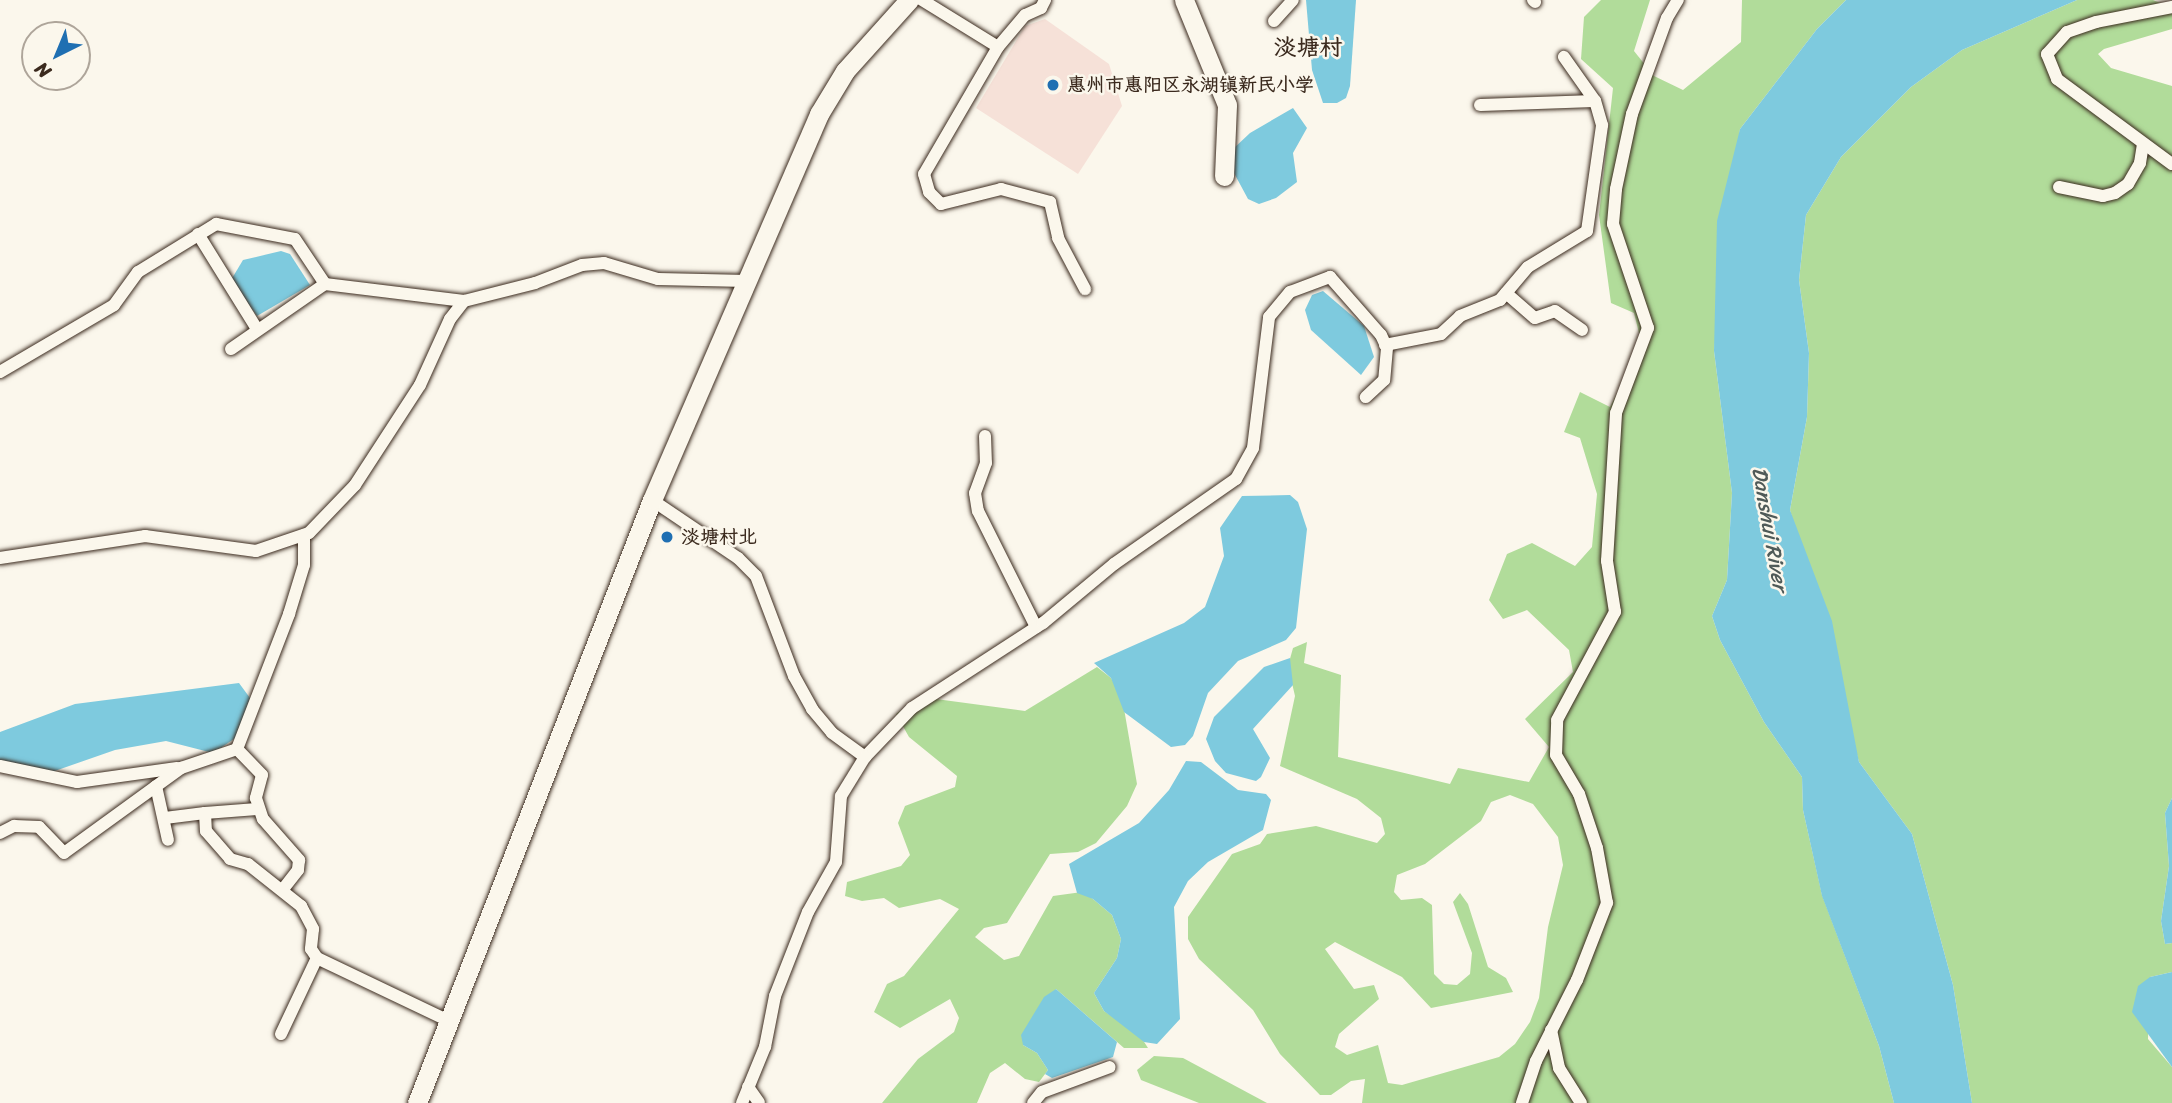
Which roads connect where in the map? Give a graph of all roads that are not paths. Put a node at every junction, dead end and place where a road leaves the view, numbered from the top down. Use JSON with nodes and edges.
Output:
{"nodes":[{"id":1,"x":909,"y":0,"type":"edge"},
{"id":2,"x":922,"y":0,"type":"edge"},
{"id":3,"x":1045,"y":0,"type":"edge"},
{"id":4,"x":1184,"y":0,"type":"edge"},
{"id":5,"x":1293,"y":0,"type":"edge"},
{"id":6,"x":1678,"y":0,"type":"edge"},
{"id":7,"x":2172,"y":7,"type":"edge"},
{"id":8,"x":1274,"y":20,"type":"dead end"},
{"id":9,"x":998,"y":47,"type":"junction"},
{"id":10,"x":1564,"y":57,"type":"dead end"},
{"id":11,"x":1595,"y":101,"type":"junction"},
{"id":12,"x":1480,"y":104,"type":"dead end"},
{"id":13,"x":2143,"y":144,"type":"junction"},
{"id":14,"x":2172,"y":164,"type":"edge"},
{"id":15,"x":1224,"y":176,"type":"dead end"},
{"id":16,"x":2059,"y":187,"type":"dead end"},
{"id":17,"x":198,"y":234,"type":"junction"},
{"id":18,"x":747,"y":281,"type":"junction"},
{"id":19,"x":325,"y":284,"type":"junction"},
{"id":20,"x":1085,"y":289,"type":"dead end"},
{"id":21,"x":1506,"y":293,"type":"junction"},
{"id":22,"x":464,"y":301,"type":"junction"},
{"id":23,"x":257,"y":329,"type":"junction"},
{"id":24,"x":1582,"y":330,"type":"dead end"},
{"id":25,"x":1385,"y":345,"type":"junction"},
{"id":26,"x":231,"y":349,"type":"dead end"},
{"id":27,"x":0,"y":372,"type":"edge"},
{"id":28,"x":1366,"y":397,"type":"dead end"},
{"id":29,"x":985,"y":436,"type":"dead end"},
{"id":30,"x":652,"y":500,"type":"junction"},
{"id":31,"x":304,"y":535,"type":"junction"},
{"id":32,"x":0,"y":558,"type":"edge"},
{"id":33,"x":1036,"y":627,"type":"junction"},
{"id":34,"x":237,"y":749,"type":"junction"},
{"id":35,"x":865,"y":757,"type":"junction"},
{"id":36,"x":0,"y":766,"type":"edge"},
{"id":37,"x":181,"y":768,"type":"junction"},
{"id":38,"x":156,"y":786,"type":"junction"},
{"id":39,"x":257,"y":809,"type":"junction"},
{"id":40,"x":205,"y":813,"type":"junction"},
{"id":41,"x":165,"y":818,"type":"junction"},
{"id":42,"x":0,"y":833,"type":"edge"},
{"id":43,"x":168,"y":840,"type":"dead end"},
{"id":44,"x":283,"y":889,"type":"junction"},
{"id":45,"x":317,"y":958,"type":"junction"},
{"id":46,"x":449,"y":1021,"type":"junction"},
{"id":47,"x":1550,"y":1026,"type":"junction"},
{"id":48,"x":281,"y":1034,"type":"dead end"},
{"id":49,"x":1110,"y":1067,"type":"dead end"},
{"id":50,"x":748,"y":1087,"type":"junction"},
{"id":51,"x":417,"y":1103,"type":"edge"},
{"id":52,"x":742,"y":1103,"type":"edge"},
{"id":53,"x":759,"y":1103,"type":"edge"},
{"id":54,"x":1033,"y":1103,"type":"edge"},
{"id":55,"x":1522,"y":1103,"type":"edge"},
{"id":56,"x":1581,"y":1103,"type":"edge"}],
"edges":[{"from":1,"to":18,"type":"main road"},
{"from":2,"to":9,"type":"street"},
{"from":3,"to":9,"type":"street"},
{"from":4,"to":15,"type":"main road"},
{"from":5,"to":8,"type":"street"},
{"from":6,"to":47,"type":"street"},
{"from":7,"to":13,"type":"street"},
{"from":9,"to":20,"type":"street"},
{"from":10,"to":11,"type":"street"},
{"from":11,"to":12,"type":"street"},
{"from":11,"to":21,"type":"street"},
{"from":13,"to":14,"type":"street"},
{"from":13,"to":16,"type":"street"},
{"from":17,"to":19,"type":"street"},
{"from":17,"to":23,"type":"street"},
{"from":17,"to":27,"type":"street"},
{"from":18,"to":22,"type":"street"},
{"from":18,"to":30,"type":"main road"},
{"from":19,"to":22,"type":"street"},
{"from":19,"to":23,"type":"street"},
{"from":21,"to":24,"type":"street"},
{"from":21,"to":25,"type":"street"},
{"from":22,"to":31,"type":"street"},
{"from":23,"to":26,"type":"street"},
{"from":25,"to":28,"type":"street"},
{"from":25,"to":33,"type":"street"},
{"from":29,"to":33,"type":"street"},
{"from":30,"to":35,"type":"street"},
{"from":30,"to":46,"type":"main road"},
{"from":31,"to":32,"type":"street"},
{"from":31,"to":34,"type":"street"},
{"from":33,"to":35,"type":"street"},
{"from":34,"to":37,"type":"street"},
{"from":34,"to":39,"type":"street"},
{"from":35,"to":50,"type":"street"},
{"from":36,"to":37,"type":"street"},
{"from":37,"to":38,"type":"street"},
{"from":38,"to":41,"type":"street"},
{"from":38,"to":42,"type":"street"},
{"from":39,"to":40,"type":"street"},
{"from":39,"to":44,"type":"street"},
{"from":40,"to":41,"type":"street"},
{"from":40,"to":44,"type":"street"},
{"from":41,"to":43,"type":"street"},
{"from":44,"to":45,"type":"street"},
{"from":45,"to":46,"type":"street"},
{"from":45,"to":48,"type":"street"},
{"from":46,"to":51,"type":"main road"},
{"from":47,"to":55,"type":"street"},
{"from":47,"to":56,"type":"street"},
{"from":49,"to":54,"type":"street"},
{"from":50,"to":52,"type":"street"},
{"from":50,"to":53,"type":"street"}]}
